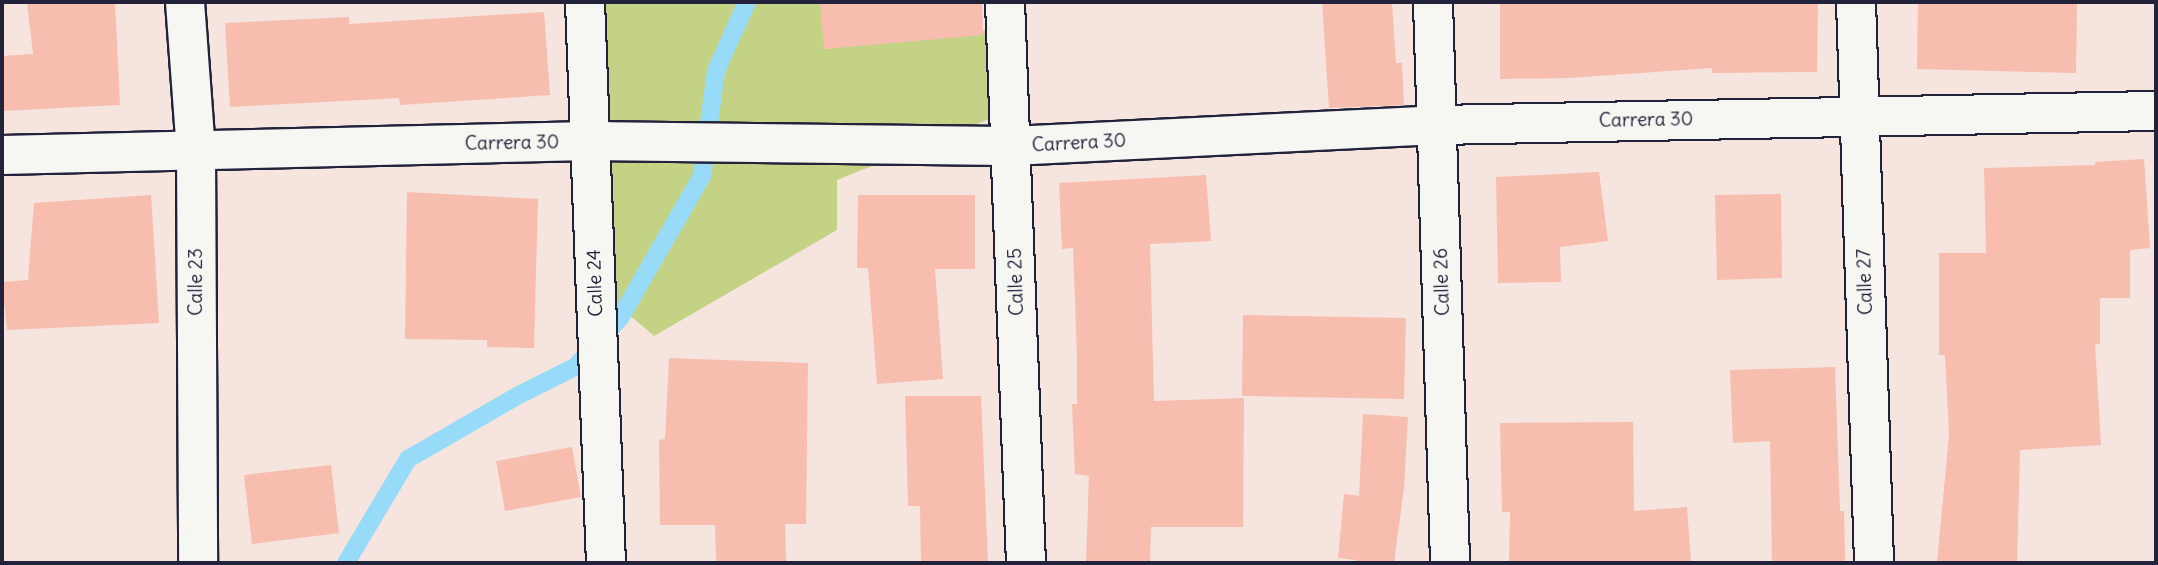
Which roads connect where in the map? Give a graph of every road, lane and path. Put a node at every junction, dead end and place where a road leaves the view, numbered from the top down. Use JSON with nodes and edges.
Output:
{"nodes":[{"id":1,"x":186,"y":2,"type":"edge"},
{"id":2,"x":585,"y":2,"type":"edge"},
{"id":3,"x":1005,"y":2,"type":"edge"},
{"id":4,"x":1433,"y":2,"type":"edge"},
{"id":5,"x":1856,"y":2,"type":"edge"},
{"id":6,"x":2156,"y":111,"type":"edge"},
{"id":7,"x":1860,"y":115,"type":"junction"},
{"id":8,"x":1438,"y":125,"type":"junction"},
{"id":9,"x":589,"y":141,"type":"junction"},
{"id":10,"x":1010,"y":146,"type":"junction"},
{"id":11,"x":196,"y":151,"type":"junction"},
{"id":12,"x":2,"y":155,"type":"edge"},
{"id":13,"x":198,"y":563,"type":"edge"},
{"id":14,"x":606,"y":563,"type":"edge"},
{"id":15,"x":1026,"y":563,"type":"edge"},
{"id":16,"x":1450,"y":563,"type":"edge"},
{"id":17,"x":1874,"y":563,"type":"edge"}],
"edges":[{"from":1,"to":11,"type":"street","name":"Calle 23"},
{"from":2,"to":9,"type":"street","name":"Calle 24"},
{"from":3,"to":10,"type":"street","name":"Calle 25"},
{"from":4,"to":8,"type":"street","name":"Calle 26"},
{"from":5,"to":7,"type":"street","name":"Calle 27"},
{"from":6,"to":7,"type":"street","name":"Carrera 30"},
{"from":7,"to":8,"type":"street","name":"Carrera 30"},
{"from":7,"to":17,"type":"street","name":"Calle 27"},
{"from":8,"to":10,"type":"street","name":"Carrera 30"},
{"from":8,"to":16,"type":"street","name":"Calle 26"},
{"from":9,"to":10,"type":"street","name":"Carrera 30"},
{"from":9,"to":11,"type":"street","name":"Carrera 30"},
{"from":9,"to":14,"type":"street","name":"Calle 24"},
{"from":10,"to":15,"type":"street","name":"Calle 25"},
{"from":11,"to":12,"type":"street","name":"Carrera 30"},
{"from":11,"to":13,"type":"street","name":"Calle 23"}]}
